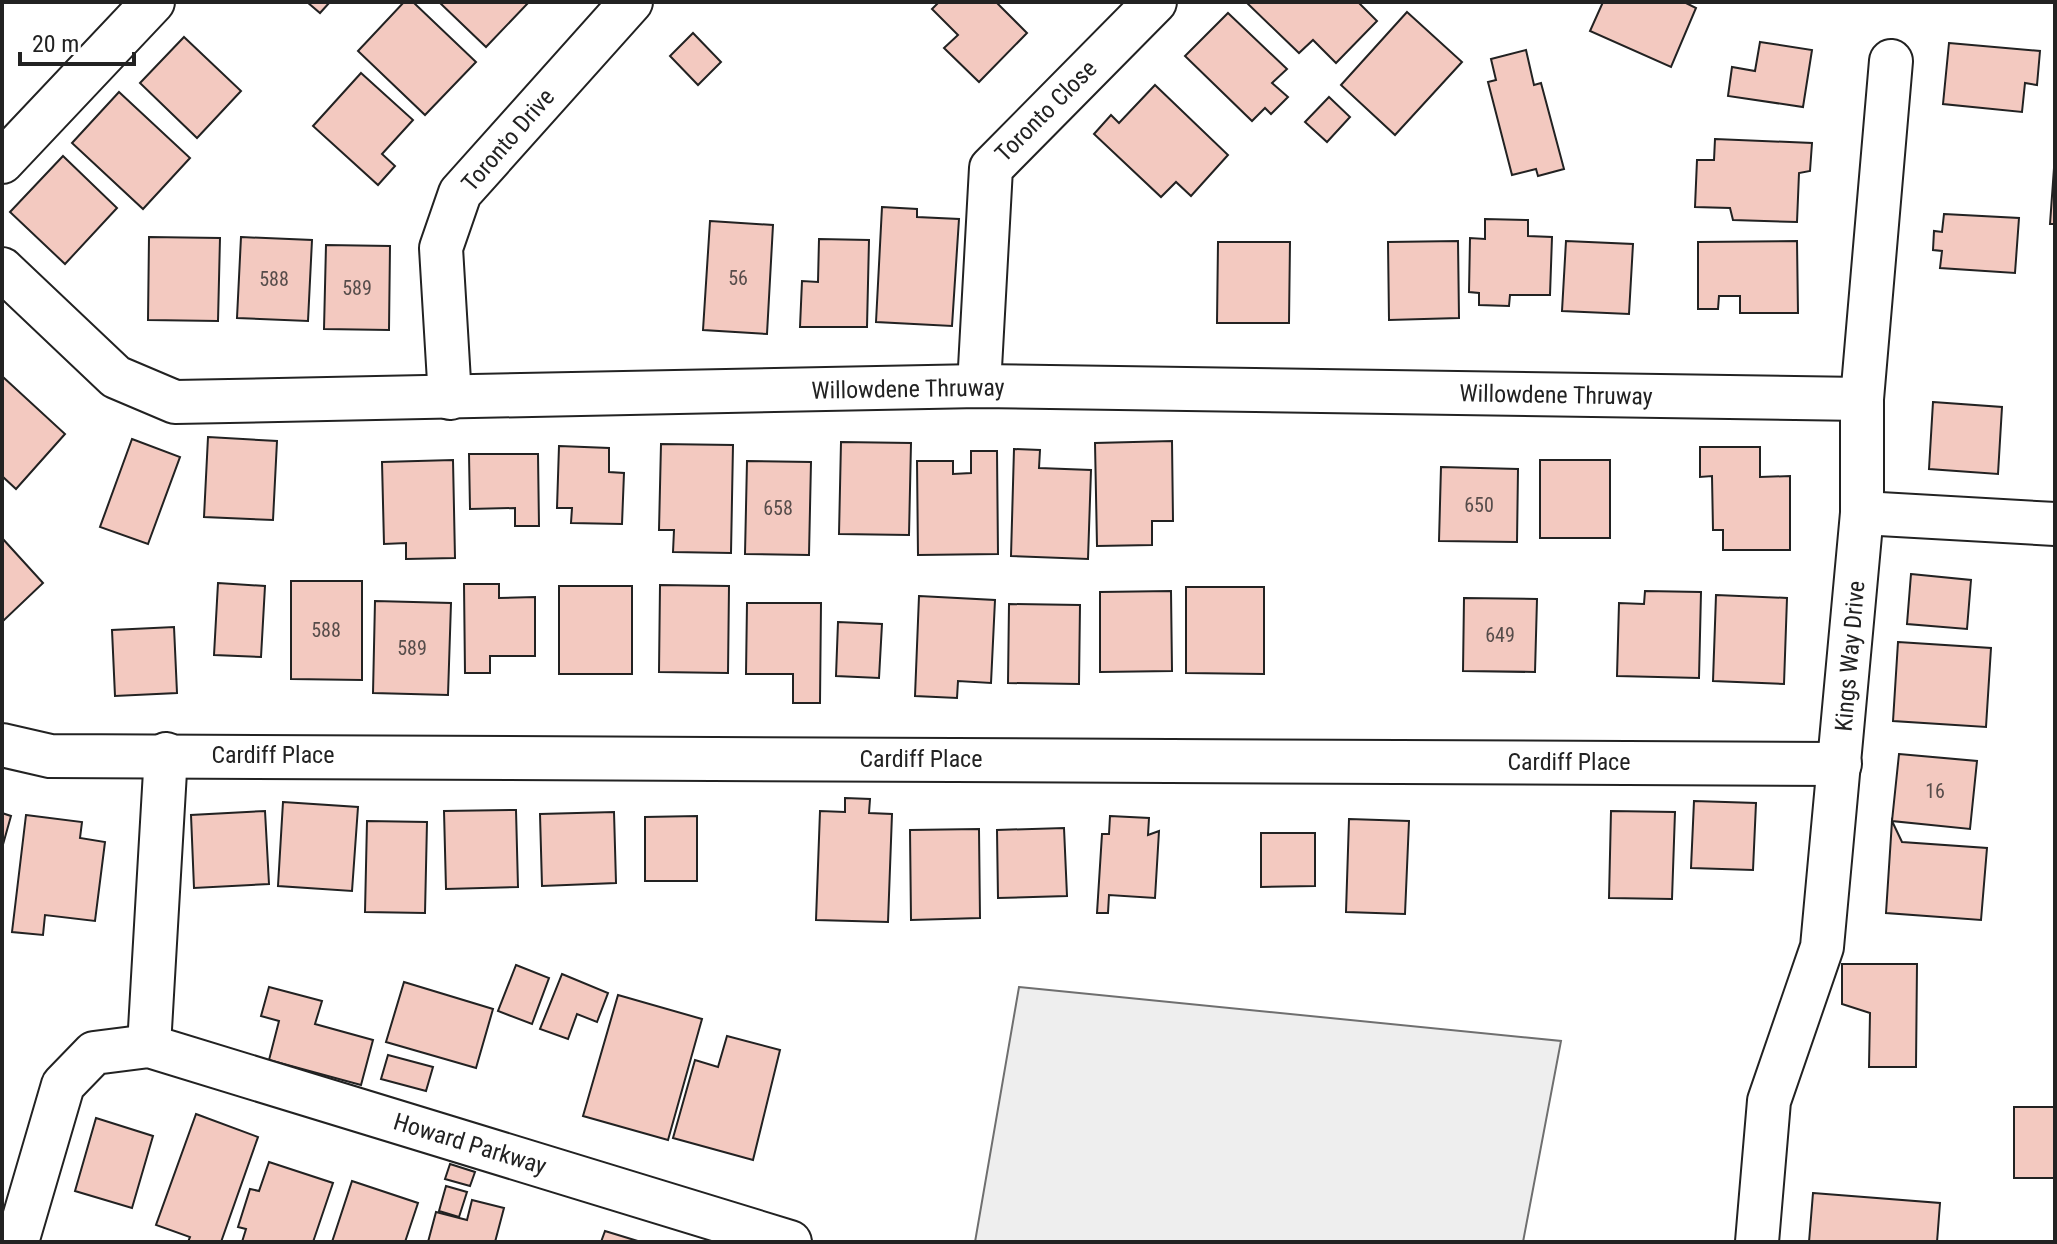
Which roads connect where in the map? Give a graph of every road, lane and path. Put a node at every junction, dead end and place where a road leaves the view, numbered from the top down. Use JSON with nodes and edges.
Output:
{"nodes":[{"id":1,"x":153,"y":2,"type":"edge"},
{"id":2,"x":631,"y":2,"type":"edge"},
{"id":3,"x":1155,"y":2,"type":"edge"},
{"id":4,"x":1891,"y":61,"type":"dead end"},
{"id":5,"x":2,"y":162,"type":"edge"},
{"id":6,"x":2,"y":269,"type":"edge"},
{"id":7,"x":979,"y":386,"type":"junction"},
{"id":8,"x":450,"y":398,"type":"junction"},
{"id":9,"x":1862,"y":399,"type":"junction"},
{"id":10,"x":1862,"y":513,"type":"junction"},
{"id":11,"x":2055,"y":524,"type":"edge"},
{"id":12,"x":2,"y":745,"type":"edge"},
{"id":13,"x":166,"y":754,"type":"junction"},
{"id":14,"x":1840,"y":764,"type":"junction"},
{"id":15,"x":149,"y":1046,"type":"junction"},
{"id":16,"x":17,"y":1242,"type":"edge"},
{"id":17,"x":790,"y":1242,"type":"edge"},
{"id":18,"x":1757,"y":1242,"type":"edge"}],
"edges":[{"from":1,"to":5,"type":"street"},
{"from":2,"to":8,"type":"street","name":"Toronto Drive"},
{"from":3,"to":7,"type":"street","name":"Toronto Close"},
{"from":4,"to":9,"type":"street","name":"Kings Way Drive"},
{"from":6,"to":8,"type":"street","name":"Willowdene Thruway"},
{"from":7,"to":8,"type":"street","name":"Willowdene Thruway"},
{"from":7,"to":9,"type":"street","name":"Willowdene Thruway"},
{"from":9,"to":10,"type":"street","name":"Kings Way Drive"},
{"from":10,"to":11,"type":"street"},
{"from":10,"to":14,"type":"street","name":"Kings Way Drive"},
{"from":12,"to":13,"type":"street","name":"Cardiff Place"},
{"from":13,"to":14,"type":"street","name":"Cardiff Place"},
{"from":13,"to":15,"type":"street"},
{"from":14,"to":18,"type":"street","name":"Kings Way Drive"},
{"from":15,"to":16,"type":"street"},
{"from":15,"to":17,"type":"street","name":"Howard Parkway"}]}
